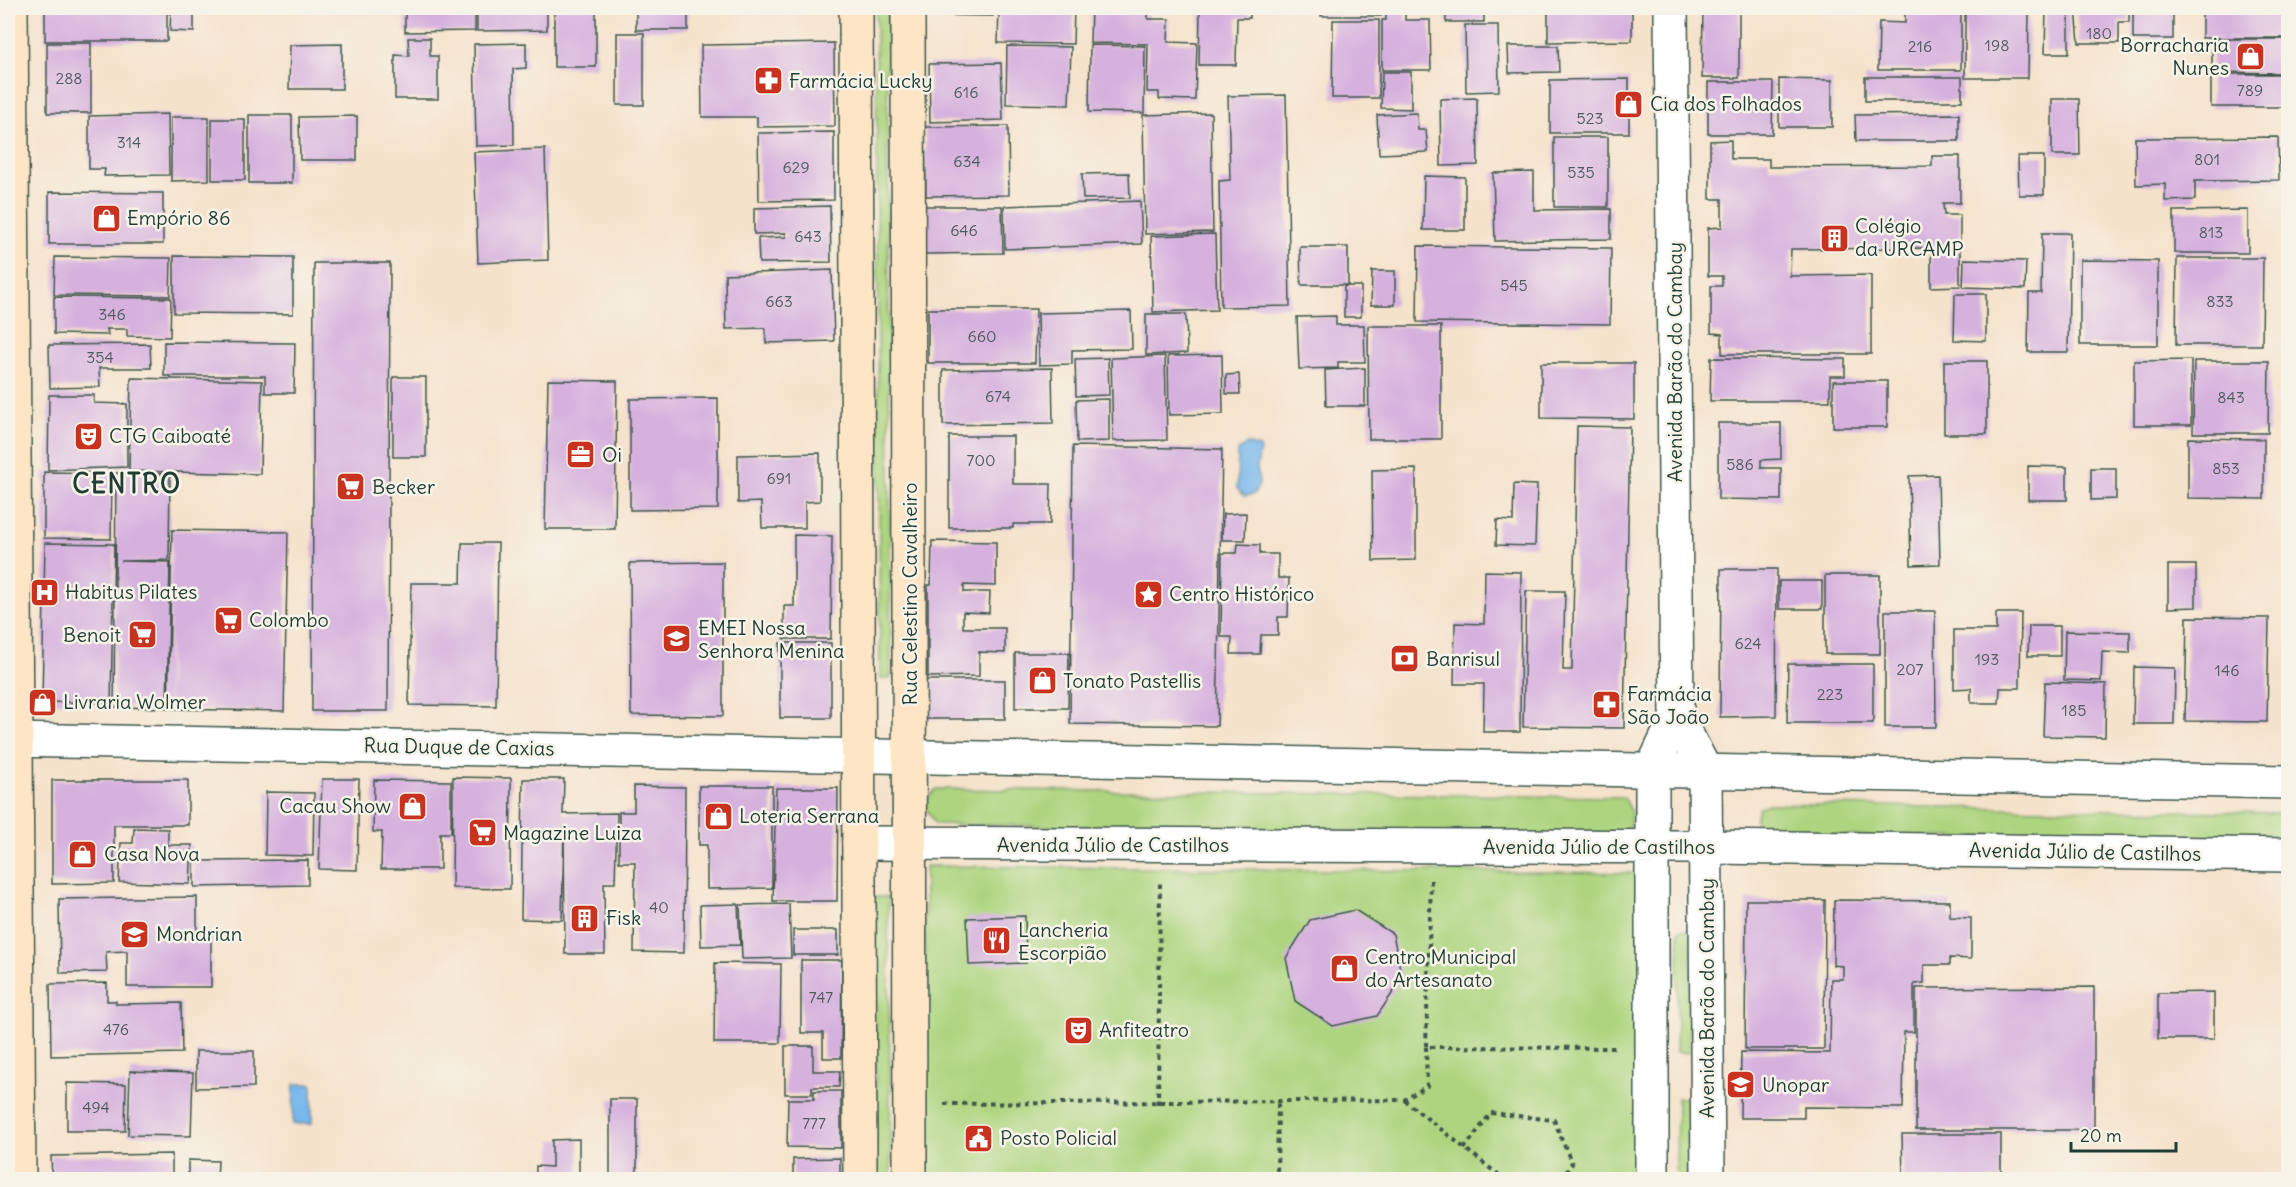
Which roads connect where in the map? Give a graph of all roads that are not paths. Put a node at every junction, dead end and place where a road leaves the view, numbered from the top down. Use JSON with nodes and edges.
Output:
{"nodes":[{"id":1,"x":11,"y":8,"type":"edge"},
{"id":2,"x":856,"y":8,"type":"edge"},
{"id":3,"x":908,"y":8,"type":"edge"},
{"id":4,"x":1671,"y":8,"type":"edge"},
{"id":5,"x":1677,"y":716,"type":"junction"},
{"id":6,"x":13,"y":740,"type":"edge"},
{"id":7,"x":859,"y":755,"type":"junction"},
{"id":8,"x":911,"y":755,"type":"junction"},
{"id":9,"x":1652,"y":769,"type":"junction"},
{"id":10,"x":1705,"y":770,"type":"junction"},
{"id":11,"x":2289,"y":782,"type":"edge"},
{"id":12,"x":859,"y":843,"type":"junction"},
{"id":13,"x":909,"y":844,"type":"junction"},
{"id":14,"x":1708,"y":847,"type":"junction"},
{"id":15,"x":1652,"y":848,"type":"junction"},
{"id":16,"x":2289,"y":855,"type":"edge"},
{"id":17,"x":18,"y":1179,"type":"edge"},
{"id":18,"x":860,"y":1179,"type":"edge"},
{"id":19,"x":910,"y":1179,"type":"edge"},
{"id":20,"x":1652,"y":1179,"type":"edge"},
{"id":21,"x":1708,"y":1179,"type":"edge"}],
"edges":[{"from":1,"to":6,"type":"main road"},
{"from":2,"to":7,"type":"main road"},
{"from":3,"to":8,"type":"main road","name":"Rua Celestino Cavalheiro"},
{"from":4,"to":5,"type":"street","name":"Avenida Barão do Cambay"},
{"from":5,"to":9,"type":"street","name":"Avenida Barão do Cambay"},
{"from":5,"to":10,"type":"street","name":"Avenida Barão do Cambay"},
{"from":6,"to":7,"type":"street","name":"Rua Duque de Caxias"},
{"from":6,"to":17,"type":"main road"},
{"from":7,"to":8,"type":"street","name":"Rua Duque de Caxias"},
{"from":7,"to":12,"type":"main road"},
{"from":8,"to":9,"type":"street"},
{"from":8,"to":13,"type":"main road","name":"Rua Celestino Cavalheiro"},
{"from":9,"to":10,"type":"street"},
{"from":9,"to":15,"type":"street","name":"Avenida Barão do Cambay"},
{"from":10,"to":11,"type":"street"},
{"from":10,"to":14,"type":"street","name":"Avenida Barão do Cambay"},
{"from":12,"to":13,"type":"street","name":"Avenida Júlio de Castilhos"},
{"from":12,"to":18,"type":"main road"},
{"from":13,"to":15,"type":"street","name":"Avenida Júlio de Castilhos"},
{"from":13,"to":19,"type":"main road","name":"Rua Celestino Cavalheiro"},
{"from":14,"to":15,"type":"street","name":"Avenida Júlio de Castilhos"},
{"from":14,"to":16,"type":"street","name":"Avenida Júlio de Castilhos"},
{"from":14,"to":21,"type":"street","name":"Avenida Barão do Cambay"},
{"from":15,"to":20,"type":"street","name":"Avenida Barão do Cambay"}]}
